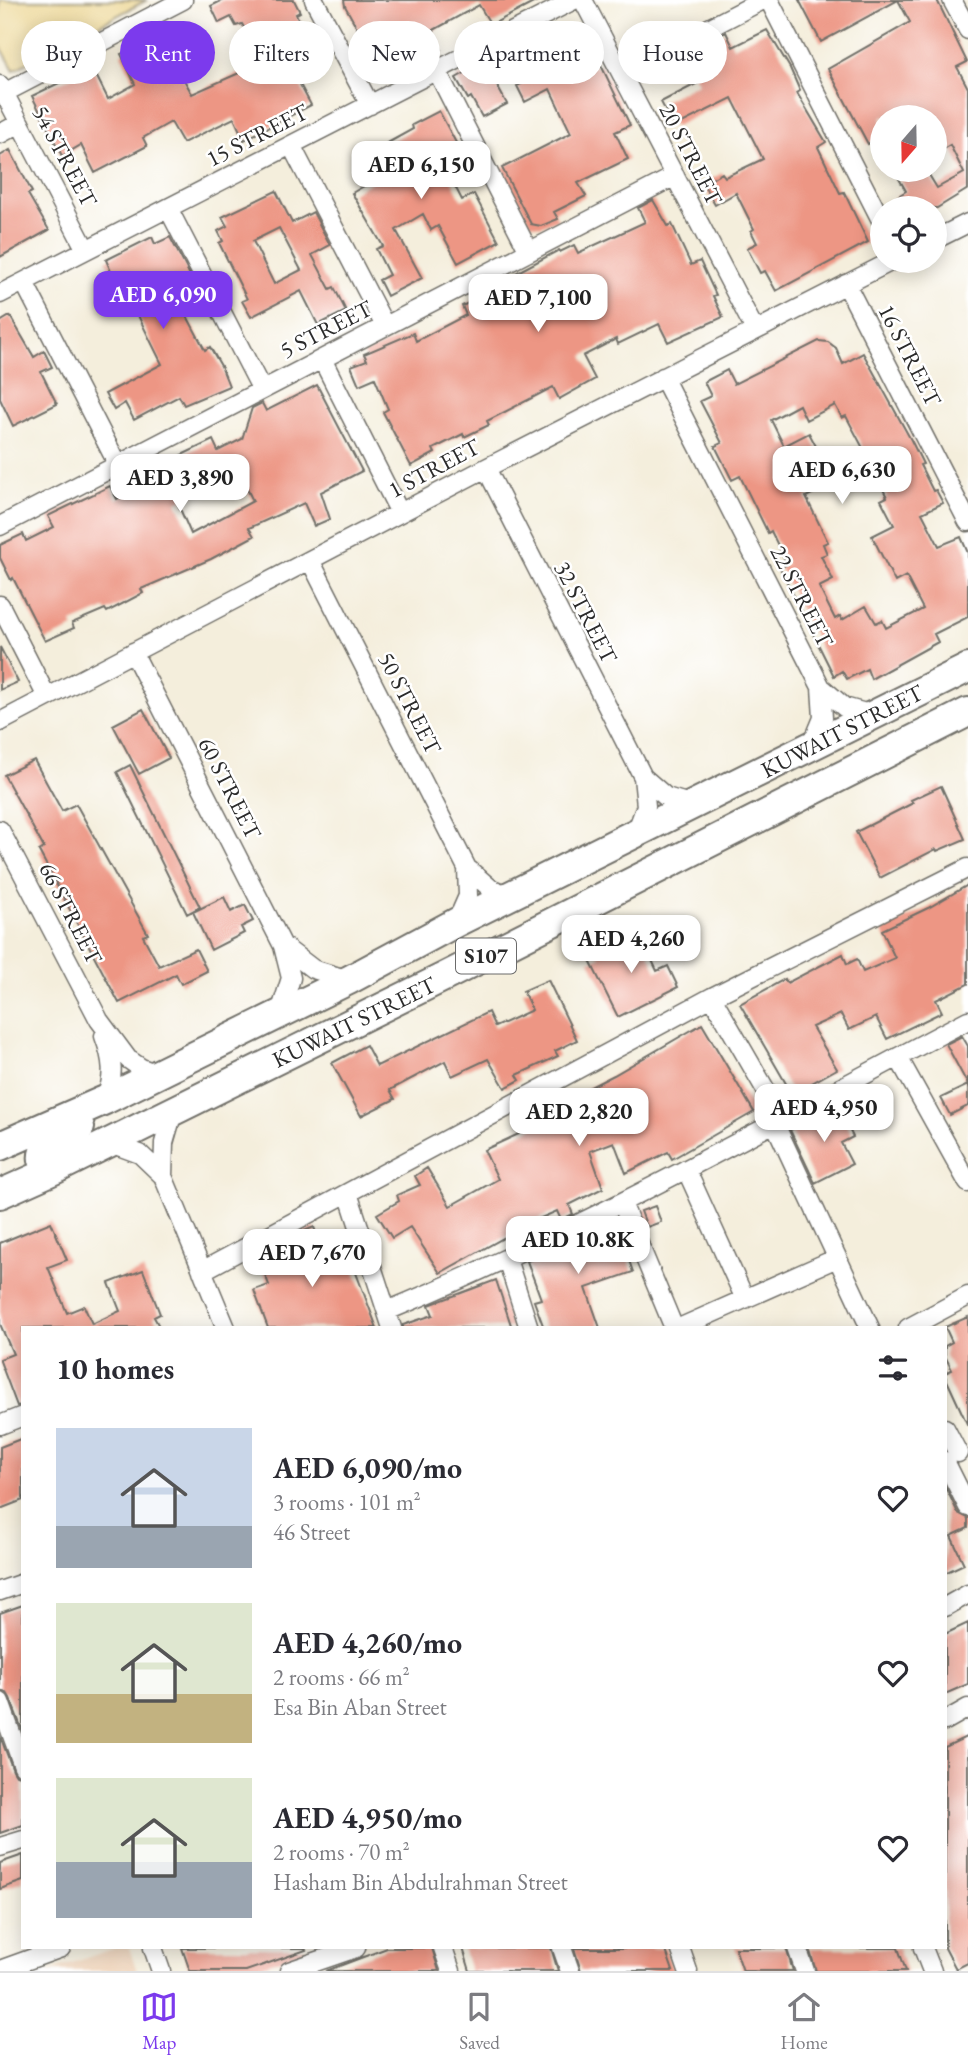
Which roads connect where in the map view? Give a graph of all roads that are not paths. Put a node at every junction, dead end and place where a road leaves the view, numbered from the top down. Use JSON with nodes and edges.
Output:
{"nodes":[{"id":1,"x":183,"y":0,"type":"edge"},
{"id":2,"x":314,"y":0,"type":"edge"},
{"id":3,"x":574,"y":0,"type":"edge"},
{"id":4,"x":583,"y":0,"type":"edge"},
{"id":5,"x":763,"y":0,"type":"edge"},
{"id":6,"x":769,"y":0,"type":"edge"},
{"id":7,"x":952,"y":0,"type":"edge"},
{"id":8,"x":722,"y":21,"type":"edge"},
{"id":9,"x":968,"y":30,"type":"edge"},
{"id":10,"x":618,"y":66,"type":"edge"},
{"id":11,"x":440,"y":69,"type":"edge"},
{"id":12,"x":440,"y":77,"type":"edge"},
{"id":13,"x":411,"y":84,"type":"edge"},
{"id":14,"x":628,"y":84,"type":"edge"},
{"id":15,"x":2,"y":89,"type":"edge"},
{"id":16,"x":370,"y":105,"type":"junction"},
{"id":17,"x":20,"y":123,"type":"junction"},
{"id":18,"x":0,"y":134,"type":"edge"},
{"id":19,"x":291,"y":145,"type":"junction"},
{"id":20,"x":675,"y":176,"type":"junction"},
{"id":21,"x":870,"y":198,"type":"edge"},
{"id":22,"x":168,"y":208,"type":"junction"},
{"id":23,"x":968,"y":223,"type":"edge"},
{"id":24,"x":947,"y":234,"type":"edge"},
{"id":25,"x":86,"y":250,"type":"junction"},
{"id":26,"x":529,"y":252,"type":"junction"},
{"id":27,"x":870,"y":272,"type":"edge"},
{"id":28,"x":24,"y":282,"type":"junction"},
{"id":29,"x":846,"y":284,"type":"junction"},
{"id":30,"x":0,"y":294,"type":"edge"},
{"id":31,"x":385,"y":326,"type":"junction"},
{"id":32,"x":755,"y":330,"type":"junction"},
{"id":33,"x":322,"y":359,"type":"junction"},
{"id":34,"x":663,"y":377,"type":"junction"},
{"id":35,"x":262,"y":390,"type":"junction"},
{"id":36,"x":118,"y":465,"type":"junction"},
{"id":37,"x":485,"y":468,"type":"junction"},
{"id":38,"x":400,"y":513,"type":"junction"},
{"id":39,"x":968,"y":522,"type":"edge"},
{"id":40,"x":0,"y":526,"type":"edge"},
{"id":41,"x":310,"y":560,"type":"junction"},
{"id":42,"x":0,"y":606,"type":"edge"},
{"id":43,"x":133,"y":652,"type":"junction"},
{"id":44,"x":968,"y":668,"type":"edge"},
{"id":45,"x":968,"y":678,"type":"edge"},
{"id":46,"x":821,"y":687,"type":"junction"},
{"id":47,"x":47,"y":697,"type":"junction"},
{"id":48,"x":968,"y":712,"type":"edge"},
{"id":49,"x":873,"y":715,"type":"junction"},
{"id":50,"x":0,"y":722,"type":"edge"},
{"id":51,"x":916,"y":738,"type":"junction"},
{"id":52,"x":811,"y":747,"type":"junction"},
{"id":53,"x":643,"y":777,"type":"junction"},
{"id":54,"x":694,"y":805,"type":"junction"},
{"id":55,"x":0,"y":830,"type":"edge"},
{"id":56,"x":636,"y":833,"type":"junction"},
{"id":57,"x":585,"y":858,"type":"junction"},
{"id":58,"x":467,"y":868,"type":"junction"},
{"id":59,"x":968,"y":868,"type":"edge"},
{"id":60,"x":510,"y":896,"type":"junction"},
{"id":61,"x":457,"y":922,"type":"junction"},
{"id":62,"x":284,"y":946,"type":"junction"},
{"id":63,"x":444,"y":977,"type":"junction"},
{"id":64,"x":349,"y":979,"type":"junction"},
{"id":65,"x":712,"y":997,"type":"junction"},
{"id":66,"x":280,"y":1013,"type":"junction"},
{"id":67,"x":99,"y":1020,"type":"junction"},
{"id":68,"x":968,"y":1020,"type":"edge"},
{"id":69,"x":898,"y":1057,"type":"junction"},
{"id":70,"x":158,"y":1074,"type":"junction"},
{"id":71,"x":105,"y":1100,"type":"junction"},
{"id":72,"x":173,"y":1112,"type":"junction"},
{"id":73,"x":778,"y":1120,"type":"junction"},
{"id":74,"x":110,"y":1143,"type":"junction"},
{"id":75,"x":0,"y":1146,"type":"edge"},
{"id":76,"x":56,"y":1169,"type":"junction"},
{"id":77,"x":686,"y":1169,"type":"junction"},
{"id":78,"x":163,"y":1176,"type":"junction"},
{"id":79,"x":968,"y":1184,"type":"edge"},
{"id":80,"x":348,"y":1193,"type":"junction"},
{"id":81,"x":0,"y":1194,"type":"edge"},
{"id":82,"x":622,"y":1203,"type":"junction"},
{"id":83,"x":837,"y":1258,"type":"junction"},
{"id":84,"x":507,"y":1259,"type":"junction"},
{"id":85,"x":202,"y":1271,"type":"junction"},
{"id":86,"x":968,"y":1296,"type":"edge"},
{"id":87,"x":745,"y":1299,"type":"junction"},
{"id":88,"x":390,"y":1320,"type":"edge"},
{"id":89,"x":225,"y":1326,"type":"edge"},
{"id":90,"x":527,"y":1326,"type":"edge"},
{"id":91,"x":675,"y":1326,"type":"edge"},
{"id":92,"x":681,"y":1326,"type":"edge"},
{"id":93,"x":869,"y":1326,"type":"edge"},
{"id":94,"x":912,"y":1326,"type":"edge"},
{"id":95,"x":21,"y":1417,"type":"edge"},
{"id":96,"x":0,"y":1426,"type":"edge"},
{"id":97,"x":947,"y":1433,"type":"edge"},
{"id":98,"x":954,"y":1456,"type":"edge"},
{"id":99,"x":968,"y":1507,"type":"edge"},
{"id":100,"x":21,"y":1584,"type":"edge"},
{"id":101,"x":0,"y":1591,"type":"edge"},
{"id":102,"x":968,"y":1594,"type":"edge"},
{"id":103,"x":947,"y":1606,"type":"edge"},
{"id":104,"x":0,"y":1702,"type":"edge"},
{"id":105,"x":968,"y":1708,"type":"edge"},
{"id":106,"x":947,"y":1720,"type":"edge"},
{"id":107,"x":21,"y":1760,"type":"edge"},
{"id":108,"x":21,"y":1841,"type":"edge"},
{"id":109,"x":0,"y":1847,"type":"edge"},
{"id":110,"x":58,"y":1949,"type":"edge"},
{"id":111,"x":153,"y":1949,"type":"edge"},
{"id":112,"x":354,"y":1949,"type":"edge"},
{"id":113,"x":443,"y":1949,"type":"edge"},
{"id":114,"x":562,"y":1949,"type":"edge"},
{"id":115,"x":680,"y":1949,"type":"edge"},
{"id":116,"x":797,"y":1949,"type":"edge"},
{"id":117,"x":923,"y":1949,"type":"edge"},
{"id":118,"x":330,"y":1964,"type":"edge"},
{"id":119,"x":0,"y":1970,"type":"edge"},
{"id":120,"x":161,"y":1971,"type":"edge"},
{"id":121,"x":289,"y":1971,"type":"edge"},
{"id":122,"x":451,"y":1971,"type":"edge"},
{"id":123,"x":570,"y":1971,"type":"edge"},
{"id":124,"x":688,"y":1971,"type":"edge"},
{"id":125,"x":805,"y":1971,"type":"edge"},
{"id":126,"x":932,"y":1971,"type":"edge"}],
"edges":[{"from":1,"to":15,"type":"street"},
{"from":2,"to":16,"type":"street"},
{"from":3,"to":11,"type":"street","name":"15 STREET"},
{"from":4,"to":10,"type":"street","name":"20 STREET"},
{"from":5,"to":8,"type":"street"},
{"from":6,"to":21,"type":"street"},
{"from":7,"to":9,"type":"street"},
{"from":12,"to":26,"type":"street"},
{"from":13,"to":16,"type":"street","name":"15 STREET"},
{"from":14,"to":20,"type":"street","name":"20 STREET"},
{"from":15,"to":17,"type":"street","name":"54 STREET"},
{"from":16,"to":19,"type":"street","name":"15 STREET"},
{"from":17,"to":18,"type":"street"},
{"from":17,"to":25,"type":"street","name":"54 STREET"},
{"from":19,"to":22,"type":"street","name":"15 STREET"},
{"from":19,"to":31,"type":"street"},
{"from":20,"to":26,"type":"street","name":"5 STREET"},
{"from":20,"to":32,"type":"street","name":"20 STREET"},
{"from":22,"to":25,"type":"street","name":"15 STREET"},
{"from":22,"to":35,"type":"street"},
{"from":23,"to":24,"type":"street"},
{"from":25,"to":28,"type":"street","name":"15 STREET"},
{"from":26,"to":31,"type":"street","name":"5 STREET"},
{"from":27,"to":29,"type":"street","name":"1 STREET"},
{"from":28,"to":30,"type":"street","name":"15 STREET"},
{"from":28,"to":36,"type":"street"},
{"from":29,"to":32,"type":"street","name":"1 STREET"},
{"from":29,"to":39,"type":"street","name":"16 STREET"},
{"from":31,"to":33,"type":"street","name":"5 STREET"},
{"from":32,"to":34,"type":"street","name":"1 STREET"},
{"from":33,"to":35,"type":"street","name":"5 STREET"},
{"from":33,"to":38,"type":"street"},
{"from":34,"to":37,"type":"street","name":"1 STREET"},
{"from":34,"to":46,"type":"street","name":"22 STREET"},
{"from":35,"to":36,"type":"street","name":"5 STREET"},
{"from":36,"to":40,"type":"street","name":"5 STREET"},
{"from":37,"to":38,"type":"street","name":"1 STREET"},
{"from":37,"to":53,"type":"street","name":"32 STREET"},
{"from":38,"to":41,"type":"street","name":"1 STREET"},
{"from":41,"to":43,"type":"street","name":"1 STREET"},
{"from":41,"to":58,"type":"street","name":"50 STREET"},
{"from":42,"to":47,"type":"street"},
{"from":43,"to":47,"type":"street","name":"1 STREET"},
{"from":43,"to":62,"type":"street","name":"60 STREET"},
{"from":44,"to":49,"type":"main road","name":"KUWAIT STREET","number":"S107"},
{"from":45,"to":51,"type":"main road"},
{"from":46,"to":49,"type":"street","name":"22 STREET"},
{"from":46,"to":52,"type":"street","name":"22 STREET"},
{"from":47,"to":50,"type":"street","name":"1 STREET"},
{"from":48,"to":51,"type":"main road","name":"KUWAIT STREET","number":"S107"},
{"from":49,"to":52,"type":"main road","name":"KUWAIT STREET","number":"S107"},
{"from":51,"to":63,"type":"main road","name":"KUWAIT STREET","number":"S107"},
{"from":52,"to":54,"type":"main road","name":"KUWAIT STREET","number":"S107"},
{"from":53,"to":54,"type":"street","name":"32 STREET"},
{"from":53,"to":56,"type":"street","name":"32 STREET"},
{"from":54,"to":56,"type":"main road","name":"KUWAIT STREET","number":"S107"},
{"from":55,"to":67,"type":"street","name":"66 STREET"},
{"from":56,"to":57,"type":"main road","name":"KUWAIT STREET","number":"S107"},
{"from":57,"to":60,"type":"main road","name":"KUWAIT STREET","number":"S107"},
{"from":57,"to":63,"type":"main road"},
{"from":58,"to":60,"type":"street","name":"50 STREET"},
{"from":58,"to":61,"type":"street","name":"50 STREET"},
{"from":59,"to":65,"type":"street"},
{"from":60,"to":61,"type":"main road","name":"KUWAIT STREET","number":"S107"},
{"from":61,"to":64,"type":"main road","name":"KUWAIT STREET","number":"S107"},
{"from":62,"to":64,"type":"street","name":"60 STREET"},
{"from":62,"to":66,"type":"street","name":"60 STREET"},
{"from":63,"to":72,"type":"main road","name":"KUWAIT STREET","number":"S107"},
{"from":64,"to":66,"type":"main road","name":"KUWAIT STREET","number":"S107"},
{"from":65,"to":73,"type":"street"},
{"from":65,"to":80,"type":"street"},
{"from":66,"to":70,"type":"main road","name":"KUWAIT STREET","number":"S107"},
{"from":67,"to":70,"type":"street","name":"66 STREET"},
{"from":67,"to":71,"type":"street","name":"66 STREET"},
{"from":68,"to":69,"type":"street"},
{"from":69,"to":73,"type":"street"},
{"from":69,"to":79,"type":"street"},
{"from":70,"to":71,"type":"main road","name":"KUWAIT STREET","number":"S107"},
{"from":71,"to":75,"type":"main road","name":"KUWAIT STREET","number":"S107"},
{"from":71,"to":76,"type":"main road"},
{"from":72,"to":74,"type":"main road","name":"KUWAIT STREET","number":"S107"},
{"from":72,"to":78,"type":"street"},
{"from":73,"to":77,"type":"street"},
{"from":73,"to":83,"type":"street"},
{"from":74,"to":76,"type":"main road","name":"KUWAIT STREET","number":"S107"},
{"from":74,"to":78,"type":"street"},
{"from":76,"to":81,"type":"main road","name":"KUWAIT STREET","number":"S107"},
{"from":77,"to":82,"type":"street"},
{"from":77,"to":87,"type":"street"},
{"from":78,"to":85,"type":"street"},
{"from":80,"to":85,"type":"street"},
{"from":80,"to":88,"type":"street"},
{"from":82,"to":84,"type":"street"},
{"from":82,"to":91,"type":"street"},
{"from":83,"to":87,"type":"street"},
{"from":83,"to":93,"type":"street"},
{"from":84,"to":88,"type":"street"},
{"from":84,"to":90,"type":"street"},
{"from":85,"to":89,"type":"street"},
{"from":86,"to":94,"type":"street"},
{"from":87,"to":92,"type":"street"},
{"from":95,"to":96,"type":"street"},
{"from":97,"to":98,"type":"street"},
{"from":98,"to":99,"type":"street"},
{"from":100,"to":101,"type":"street"},
{"from":102,"to":103,"type":"street"},
{"from":104,"to":107,"type":"street"},
{"from":105,"to":106,"type":"street"},
{"from":108,"to":109,"type":"street"},
{"from":110,"to":119,"type":"street"},
{"from":111,"to":120,"type":"street"},
{"from":112,"to":118,"type":"street"},
{"from":113,"to":122,"type":"street"},
{"from":114,"to":123,"type":"street"},
{"from":115,"to":124,"type":"street"},
{"from":116,"to":125,"type":"street"},
{"from":117,"to":126,"type":"street"},
{"from":118,"to":121,"type":"street"}]}
